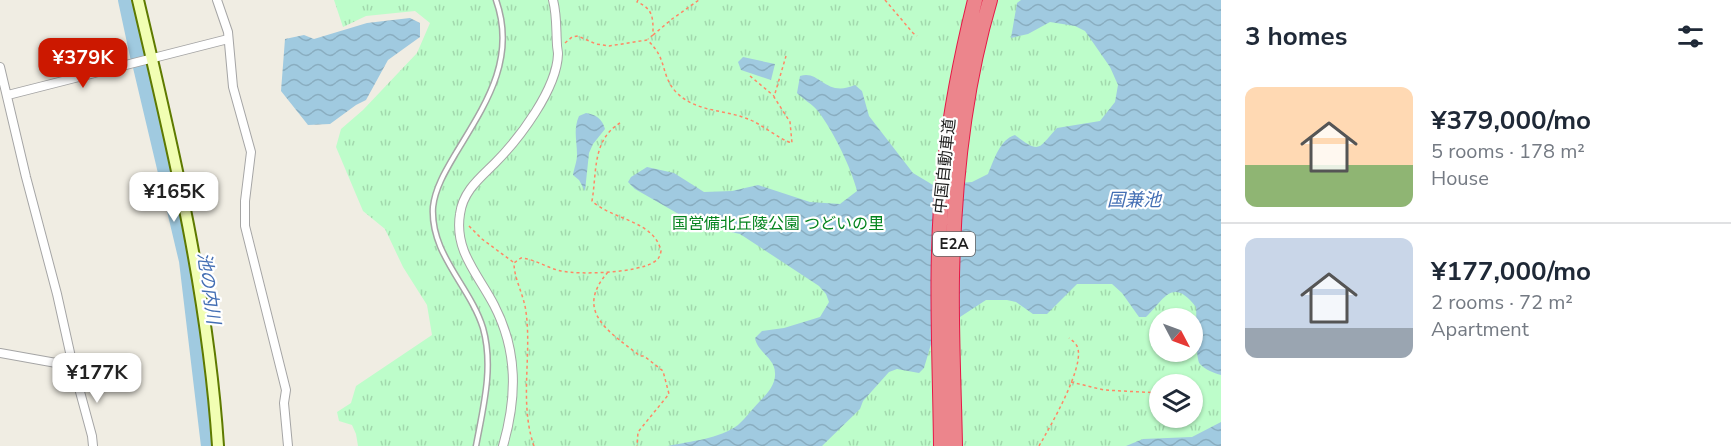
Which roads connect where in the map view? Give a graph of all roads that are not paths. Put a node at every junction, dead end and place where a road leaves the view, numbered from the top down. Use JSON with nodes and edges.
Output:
{"nodes":[{"id":1,"x":138,"y":0,"type":"edge"},
{"id":2,"x":217,"y":0,"type":"edge"},
{"id":3,"x":496,"y":0,"type":"edge"},
{"id":4,"x":553,"y":0,"type":"edge"},
{"id":5,"x":975,"y":0,"type":"edge"},
{"id":6,"x":990,"y":0,"type":"edge"},
{"id":7,"x":228,"y":39,"type":"junction"},
{"id":8,"x":152,"y":57,"type":"junction"},
{"id":9,"x":0,"y":67,"type":"edge"},
{"id":10,"x":8,"y":95,"type":"junction"},
{"id":11,"x":946,"y":328,"type":"junction"},
{"id":12,"x":0,"y":353,"type":"edge"},
{"id":13,"x":73,"y":366,"type":"junction"},
{"id":14,"x":93,"y":446,"type":"edge"},
{"id":15,"x":218,"y":446,"type":"edge"},
{"id":16,"x":288,"y":446,"type":"edge"},
{"id":17,"x":476,"y":446,"type":"edge"},
{"id":18,"x":503,"y":446,"type":"edge"},
{"id":19,"x":941,"y":446,"type":"edge"},
{"id":20,"x":955,"y":446,"type":"edge"}],
"edges":[{"from":1,"to":8,"type":"street"},
{"from":2,"to":7,"type":"street"},
{"from":3,"to":17,"type":"lane"},
{"from":4,"to":18,"type":"street"},
{"from":5,"to":11,"type":"highway","name":"中国自動車道","number":"E2A"},
{"from":6,"to":11,"type":"highway","name":"中国自動車道","number":"E2A"},
{"from":7,"to":8,"type":"street"},
{"from":7,"to":16,"type":"street"},
{"from":8,"to":10,"type":"street"},
{"from":8,"to":15,"type":"street"},
{"from":9,"to":10,"type":"street"},
{"from":10,"to":13,"type":"street"},
{"from":11,"to":19,"type":"highway","name":"中国自動車道","number":"E2A"},
{"from":11,"to":20,"type":"highway","name":"中国自動車道","number":"E2A"},
{"from":12,"to":13,"type":"street"},
{"from":13,"to":14,"type":"street"}]}
